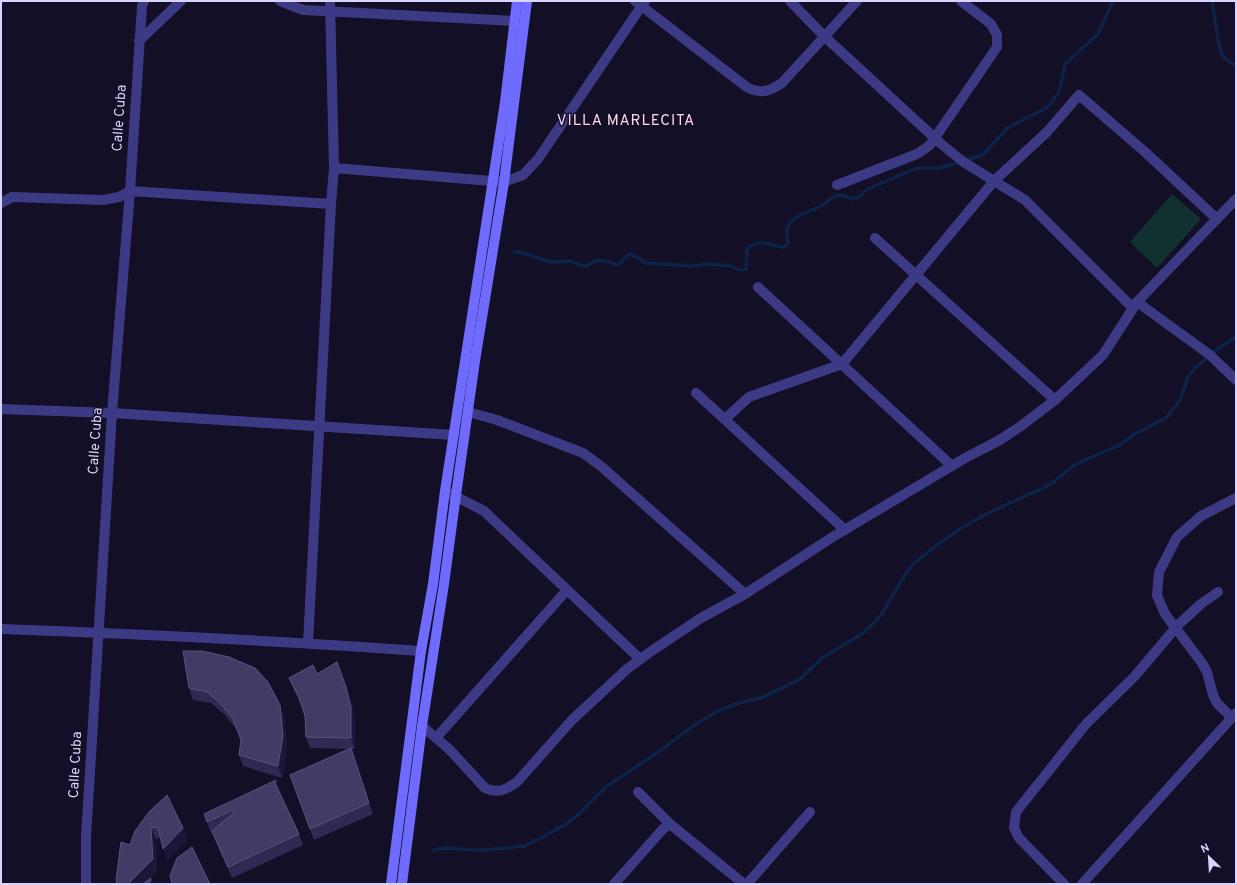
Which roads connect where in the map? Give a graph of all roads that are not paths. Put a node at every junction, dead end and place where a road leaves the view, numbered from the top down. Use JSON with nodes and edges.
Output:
{"nodes":[{"id":1,"x":144,"y":1,"type":"edge"},
{"id":2,"x":182,"y":1,"type":"edge"},
{"id":3,"x":280,"y":1,"type":"edge"},
{"id":4,"x":330,"y":1,"type":"edge"},
{"id":5,"x":517,"y":1,"type":"edge"},
{"id":6,"x":527,"y":1,"type":"edge"},
{"id":7,"x":790,"y":1,"type":"edge"},
{"id":8,"x":857,"y":1,"type":"edge"},
{"id":9,"x":961,"y":1,"type":"edge"},
{"id":10,"x":640,"y":2,"type":"edge"},
{"id":11,"x":330,"y":12,"type":"junction"},
{"id":12,"x":514,"y":21,"type":"junction"},
{"id":13,"x":824,"y":36,"type":"junction"},
{"id":14,"x":139,"y":41,"type":"junction"},
{"id":15,"x":935,"y":138,"type":"junction"},
{"id":16,"x":334,"y":168,"type":"junction"},
{"id":17,"x":493,"y":182,"type":"junction"},
{"id":18,"x":504,"y":182,"type":"junction"},
{"id":19,"x":994,"y":182,"type":"junction"},
{"id":20,"x":837,"y":185,"type":"dead end"},
{"id":21,"x":130,"y":191,"type":"junction"},
{"id":22,"x":1236,"y":199,"type":"edge"},
{"id":23,"x":1,"y":203,"type":"edge"},
{"id":24,"x":331,"y":204,"type":"junction"},
{"id":25,"x":1217,"y":220,"type":"junction"},
{"id":26,"x":875,"y":238,"type":"dead end"},
{"id":27,"x":916,"y":274,"type":"junction"},
{"id":28,"x":758,"y":287,"type":"dead end"},
{"id":29,"x":1135,"y":305,"type":"junction"},
{"id":30,"x":842,"y":364,"type":"junction"},
{"id":31,"x":1236,"y":380,"type":"edge"},
{"id":32,"x":696,"y":393,"type":"dead end"},
{"id":33,"x":1055,"y":400,"type":"junction"},
{"id":34,"x":1,"y":409,"type":"edge"},
{"id":35,"x":468,"y":412,"type":"junction"},
{"id":36,"x":112,"y":413,"type":"junction"},
{"id":37,"x":725,"y":419,"type":"junction"},
{"id":38,"x":319,"y":426,"type":"junction"},
{"id":39,"x":454,"y":435,"type":"junction"},
{"id":40,"x":952,"y":466,"type":"junction"},
{"id":41,"x":445,"y":491,"type":"junction"},
{"id":42,"x":455,"y":496,"type":"junction"},
{"id":43,"x":1236,"y":498,"type":"edge"},
{"id":44,"x":845,"y":530,"type":"junction"},
{"id":45,"x":568,"y":590,"type":"junction"},
{"id":46,"x":1218,"y":592,"type":"dead end"},
{"id":47,"x":745,"y":594,"type":"junction"},
{"id":48,"x":1176,"y":628,"type":"junction"},
{"id":49,"x":1,"y":629,"type":"edge"},
{"id":50,"x":98,"y":632,"type":"junction"},
{"id":51,"x":308,"y":643,"type":"junction"},
{"id":52,"x":421,"y":651,"type":"junction"},
{"id":53,"x":640,"y":660,"type":"junction"},
{"id":54,"x":1234,"y":716,"type":"edge"},
{"id":55,"x":422,"y":726,"type":"junction"},
{"id":56,"x":436,"y":738,"type":"junction"},
{"id":57,"x":638,"y":792,"type":"dead end"},
{"id":58,"x":810,"y":812,"type":"dead end"},
{"id":59,"x":670,"y":824,"type":"junction"},
{"id":60,"x":86,"y":884,"type":"edge"},
{"id":61,"x":391,"y":884,"type":"edge"},
{"id":62,"x":402,"y":884,"type":"edge"},
{"id":63,"x":614,"y":884,"type":"edge"},
{"id":64,"x":746,"y":884,"type":"edge"},
{"id":65,"x":1064,"y":884,"type":"edge"},
{"id":66,"x":1082,"y":884,"type":"edge"}],
"edges":[{"from":1,"to":14,"type":"street","name":"Calle Cuba"},
{"from":2,"to":14,"type":"street"},
{"from":3,"to":11,"type":"street"},
{"from":4,"to":11,"type":"street"},
{"from":5,"to":12,"type":"street"},
{"from":6,"to":18,"type":"street"},
{"from":7,"to":13,"type":"street"},
{"from":8,"to":13,"type":"street"},
{"from":9,"to":15,"type":"street"},
{"from":10,"to":13,"type":"street"},
{"from":10,"to":18,"type":"street"},
{"from":11,"to":12,"type":"street"},
{"from":11,"to":16,"type":"street"},
{"from":12,"to":17,"type":"street"},
{"from":13,"to":15,"type":"street"},
{"from":14,"to":21,"type":"street","name":"Calle Cuba"},
{"from":15,"to":19,"type":"street"},
{"from":15,"to":20,"type":"street"},
{"from":16,"to":17,"type":"street"},
{"from":16,"to":24,"type":"street"},
{"from":17,"to":18,"type":"street"},
{"from":17,"to":39,"type":"street"},
{"from":18,"to":35,"type":"street"},
{"from":19,"to":25,"type":"street"},
{"from":19,"to":27,"type":"street"},
{"from":19,"to":29,"type":"street"},
{"from":21,"to":23,"type":"street"},
{"from":21,"to":24,"type":"street"},
{"from":21,"to":36,"type":"street","name":"Calle Cuba"},
{"from":22,"to":25,"type":"street"},
{"from":24,"to":38,"type":"street"},
{"from":25,"to":29,"type":"street"},
{"from":26,"to":27,"type":"street"},
{"from":27,"to":30,"type":"street"},
{"from":27,"to":33,"type":"street"},
{"from":28,"to":30,"type":"street"},
{"from":29,"to":31,"type":"street"},
{"from":29,"to":33,"type":"street"},
{"from":30,"to":37,"type":"street"},
{"from":30,"to":40,"type":"street"},
{"from":32,"to":37,"type":"street"},
{"from":33,"to":40,"type":"street"},
{"from":34,"to":36,"type":"street"},
{"from":35,"to":42,"type":"street"},
{"from":35,"to":47,"type":"street"},
{"from":36,"to":38,"type":"street"},
{"from":36,"to":50,"type":"street","name":"Calle Cuba"},
{"from":37,"to":44,"type":"street"},
{"from":38,"to":39,"type":"street"},
{"from":38,"to":51,"type":"street"},
{"from":39,"to":41,"type":"street"},
{"from":40,"to":44,"type":"street"},
{"from":41,"to":42,"type":"street"},
{"from":41,"to":52,"type":"street"},
{"from":42,"to":45,"type":"street"},
{"from":42,"to":55,"type":"street"},
{"from":43,"to":48,"type":"street"},
{"from":44,"to":47,"type":"street"},
{"from":45,"to":53,"type":"street"},
{"from":45,"to":56,"type":"street"},
{"from":46,"to":48,"type":"street"},
{"from":47,"to":53,"type":"street"},
{"from":48,"to":54,"type":"street"},
{"from":48,"to":65,"type":"street"},
{"from":49,"to":50,"type":"street"},
{"from":50,"to":51,"type":"street"},
{"from":50,"to":60,"type":"street","name":"Calle Cuba"},
{"from":51,"to":52,"type":"street"},
{"from":52,"to":61,"type":"street"},
{"from":53,"to":56,"type":"street"},
{"from":54,"to":66,"type":"street"},
{"from":55,"to":56,"type":"street"},
{"from":55,"to":62,"type":"street"},
{"from":57,"to":59,"type":"street"},
{"from":58,"to":64,"type":"street"},
{"from":59,"to":63,"type":"street"},
{"from":59,"to":64,"type":"street"}]}
